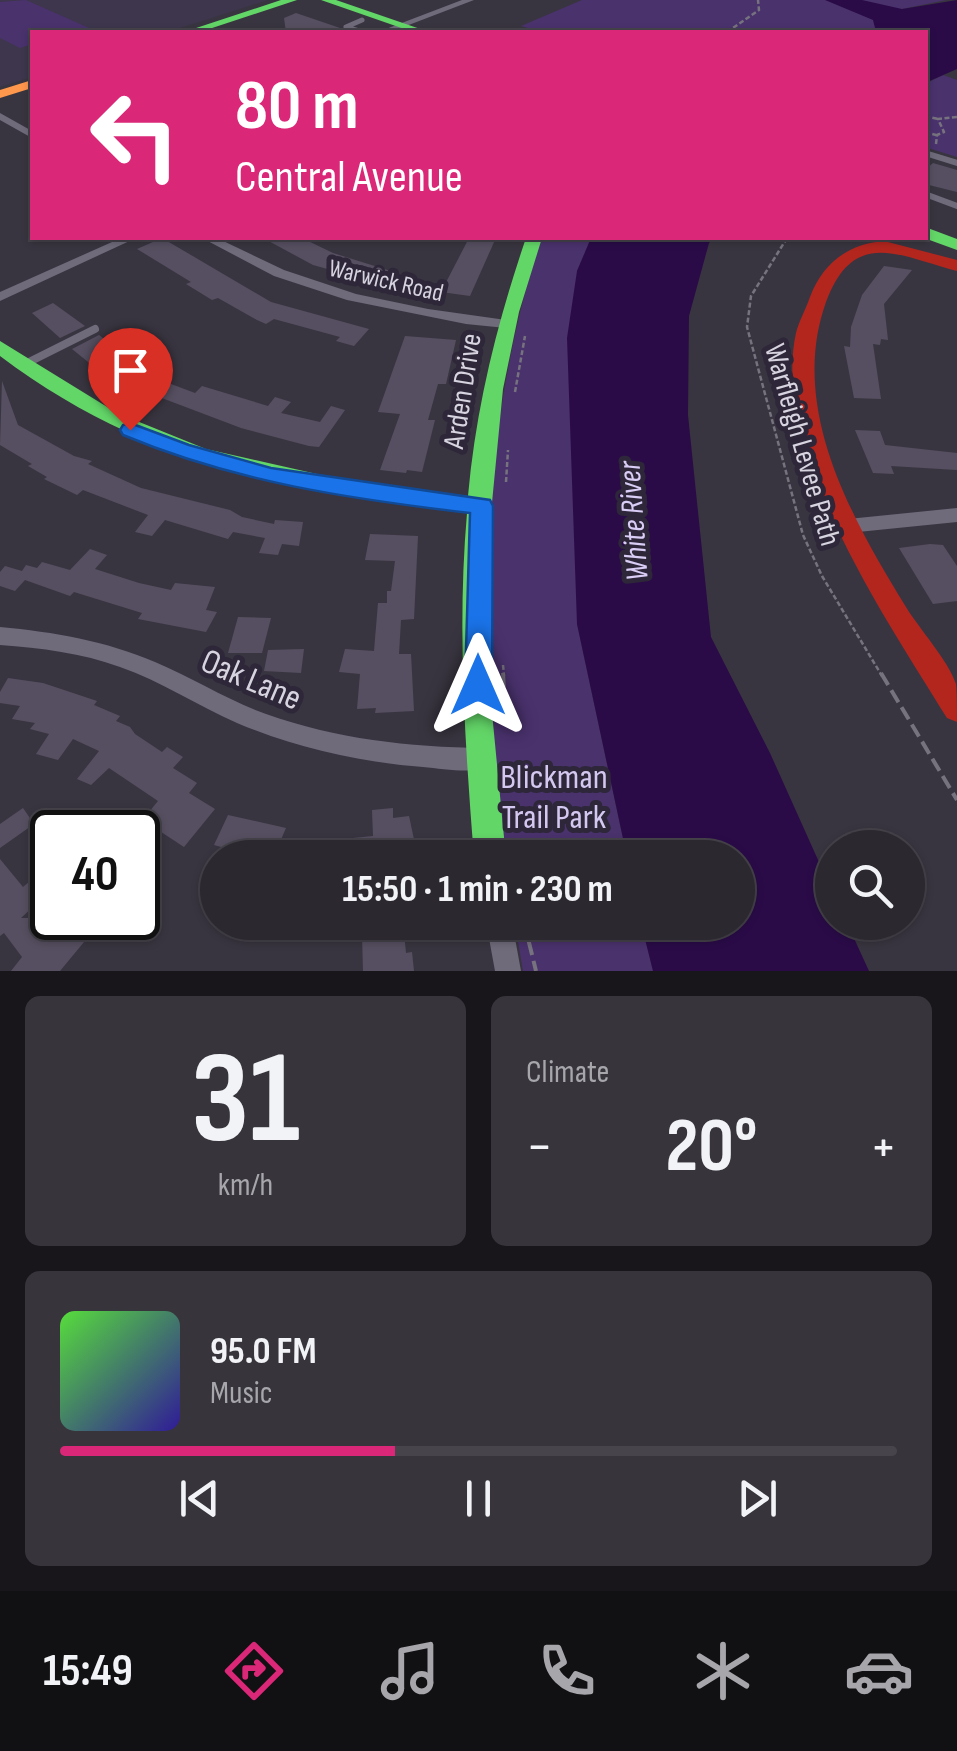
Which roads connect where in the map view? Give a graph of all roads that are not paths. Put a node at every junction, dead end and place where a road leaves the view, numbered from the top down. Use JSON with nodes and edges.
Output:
{"nodes":[{"id":1,"x":292,"y":0,"type":"edge"},
{"id":2,"x":304,"y":0,"type":"edge"},
{"id":3,"x":326,"y":0,"type":"edge"},
{"id":4,"x":470,"y":0,"type":"edge"},
{"id":5,"x":362,"y":26,"type":"edge"},
{"id":6,"x":208,"y":30,"type":"edge"},
{"id":7,"x":392,"y":30,"type":"edge"},
{"id":8,"x":398,"y":30,"type":"edge"},
{"id":9,"x":402,"y":30,"type":"edge"},
{"id":10,"x":30,"y":85,"type":"edge"},
{"id":11,"x":0,"y":94,"type":"edge"},
{"id":12,"x":0,"y":116,"type":"edge"},
{"id":13,"x":30,"y":134,"type":"edge"},
{"id":14,"x":928,"y":153,"type":"edge"},
{"id":15,"x":957,"y":163,"type":"edge"},
{"id":16,"x":928,"y":195,"type":"edge"},
{"id":17,"x":957,"y":206,"type":"edge"},
{"id":18,"x":928,"y":218,"type":"edge"},
{"id":19,"x":957,"y":229,"type":"edge"},
{"id":20,"x":928,"y":233,"type":"edge"},
{"id":21,"x":126,"y":240,"type":"edge"},
{"id":22,"x":212,"y":240,"type":"edge"},
{"id":23,"x":534,"y":240,"type":"edge"},
{"id":24,"x":957,"y":244,"type":"edge"},
{"id":25,"x":957,"y":266,"type":"edge"},
{"id":26,"x":0,"y":297,"type":"edge"},
{"id":27,"x":516,"y":325,"type":"junction"},
{"id":28,"x":95,"y":329,"type":"dead end"},
{"id":29,"x":0,"y":348,"type":"edge"},
{"id":30,"x":22,"y":366,"type":"junction"},
{"id":31,"x":482,"y":506,"type":"junction"},
{"id":32,"x":957,"y":515,"type":"edge"},
{"id":33,"x":848,"y":526,"type":"junction"},
{"id":34,"x":0,"y":636,"type":"edge"},
{"id":35,"x":957,"y":708,"type":"edge"},
{"id":36,"x":483,"y":759,"type":"junction"},
{"id":37,"x":489,"y":840,"type":"edge"},
{"id":38,"x":502,"y":940,"type":"edge"},
{"id":39,"x":508,"y":971,"type":"edge"}],
"edges":[{"from":1,"to":6,"type":"street"},
{"from":2,"to":5,"type":"street"},
{"from":3,"to":8,"type":"street"},
{"from":4,"to":9,"type":"street"},
{"from":5,"to":7,"type":"street"},
{"from":10,"to":11,"type":"street"},
{"from":12,"to":13,"type":"street"},
{"from":14,"to":15,"type":"lane"},
{"from":16,"to":17,"type":"lane"},
{"from":18,"to":19,"type":"street"},
{"from":20,"to":24,"type":"street"},
{"from":21,"to":26,"type":"street"},
{"from":22,"to":27,"type":"street","name":"Warwick Road"},
{"from":23,"to":27,"type":"street","name":"Arden Drive"},
{"from":25,"to":33,"type":"street"},
{"from":27,"to":31,"type":"street","name":"Arden Drive"},
{"from":28,"to":30,"type":"lane"},
{"from":29,"to":30,"type":"street"},
{"from":30,"to":31,"type":"street"},
{"from":31,"to":36,"type":"street","name":"Arden Drive"},
{"from":32,"to":33,"type":"street"},
{"from":33,"to":35,"type":"street"},
{"from":34,"to":36,"type":"street","name":"Oak Lane"},
{"from":36,"to":37,"type":"street","name":"Arden Drive"},
{"from":38,"to":39,"type":"street"}]}
